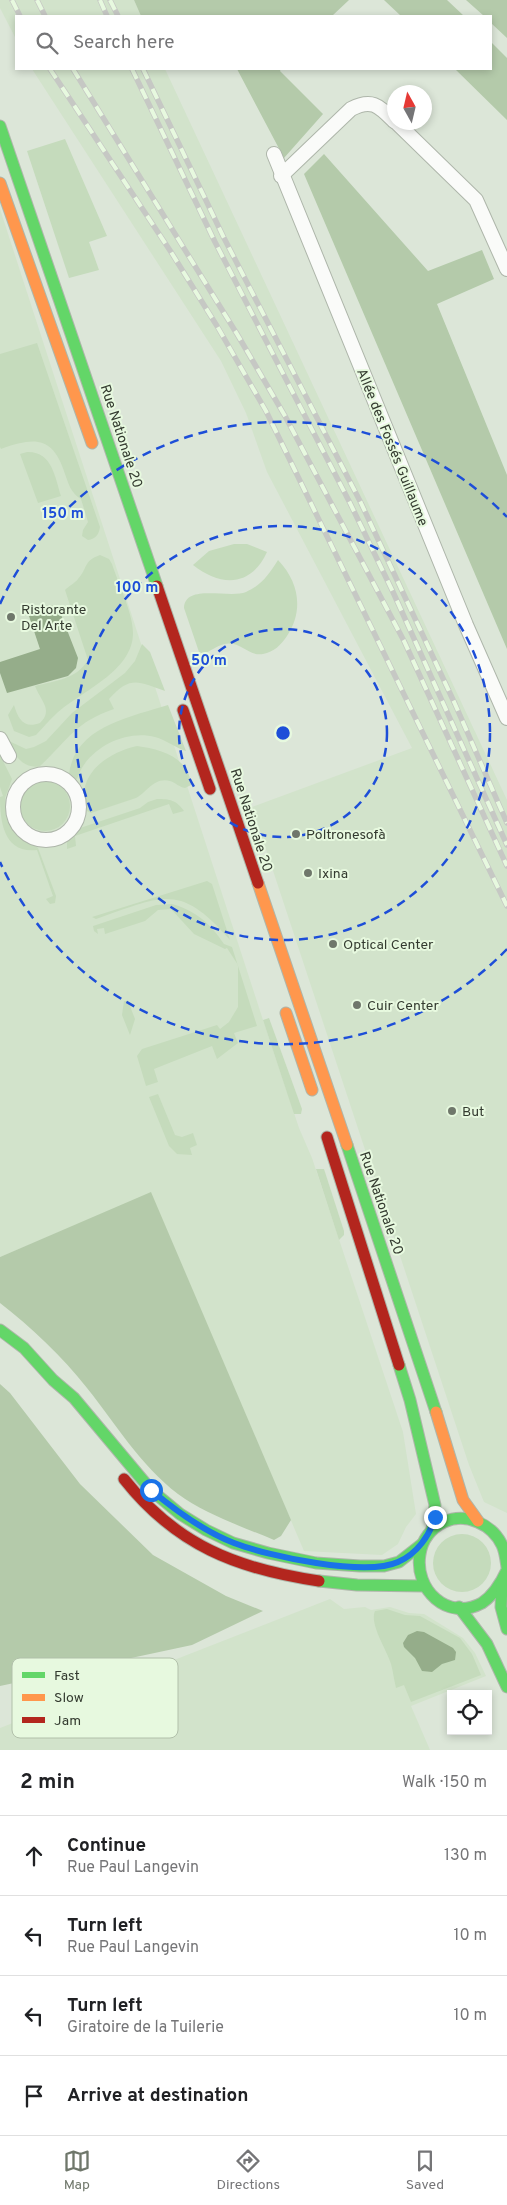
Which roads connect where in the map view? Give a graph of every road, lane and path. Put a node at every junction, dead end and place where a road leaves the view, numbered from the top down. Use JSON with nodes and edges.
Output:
{"nodes":[{"id":1,"x":387,"y":114,"type":"edge"},
{"id":2,"x":0,"y":126,"type":"edge"},
{"id":3,"x":403,"y":130,"type":"edge"},
{"id":4,"x":0,"y":151,"type":"edge"},
{"id":5,"x":274,"y":154,"type":"dead end"},
{"id":6,"x":281,"y":176,"type":"junction"},
{"id":7,"x":0,"y":183,"type":"edge"},
{"id":8,"x":45,"y":256,"type":"junction"},
{"id":9,"x":507,"y":269,"type":"edge"},
{"id":10,"x":94,"y":450,"type":"dead end"},
{"id":11,"x":178,"y":696,"type":"dead end"},
{"id":12,"x":507,"y":718,"type":"edge"},
{"id":13,"x":0,"y":739,"type":"edge"},
{"id":14,"x":9,"y":756,"type":"dead end"},
{"id":15,"x":50,"y":774,"type":"joint"},
{"id":16,"x":213,"y":798,"type":"dead end"},
{"id":17,"x":283,"y":1004,"type":"dead end"},
{"id":18,"x":314,"y":1098,"type":"dead end"},
{"id":19,"x":324,"y":1125,"type":"dead end"},
{"id":20,"x":0,"y":1330,"type":"edge"},
{"id":21,"x":53,"y":1380,"type":"junction"},
{"id":22,"x":103,"y":1451,"type":"dead end"},
{"id":23,"x":120,"y":1473,"type":"dead end"},
{"id":24,"x":478,"y":1521,"type":"junction"},
{"id":25,"x":492,"y":1528,"type":"junction"},
{"id":26,"x":507,"y":1529,"type":"edge"},
{"id":27,"x":432,"y":1530,"type":"junction"},
{"id":28,"x":422,"y":1544,"type":"junction"},
{"id":29,"x":344,"y":1565,"type":"junction"},
{"id":30,"x":507,"y":1568,"type":"edge"},
{"id":31,"x":350,"y":1584,"type":"junction"},
{"id":32,"x":502,"y":1584,"type":"junction"},
{"id":33,"x":424,"y":1586,"type":"junction"},
{"id":34,"x":459,"y":1607,"type":"junction"},
{"id":35,"x":507,"y":1629,"type":"edge"},
{"id":36,"x":507,"y":1687,"type":"edge"}],
"edges":[{"from":1,"to":6,"type":"street"},
{"from":2,"to":8,"type":"main road","name":"Rue Nationale 20"},
{"from":3,"to":9,"type":"street"},
{"from":4,"to":8,"type":"main road"},
{"from":5,"to":6,"type":"street","name":"Allée des Fossés Guillaume"},
{"from":6,"to":12,"type":"street","name":"Allée des Fossés Guillaume"},
{"from":7,"to":10,"type":"main road"},
{"from":8,"to":24,"type":"main road","name":"Rue Nationale 20"},
{"from":11,"to":16,"type":"main road"},
{"from":13,"to":14,"type":"street"},
{"from":15,"to":15,"type":"street"},
{"from":17,"to":18,"type":"main road"},
{"from":19,"to":27,"type":"main road"},
{"from":20,"to":21,"type":"main road"},
{"from":21,"to":22,"type":"main road"},
{"from":21,"to":29,"type":"main road"},
{"from":23,"to":31,"type":"main road"},
{"from":24,"to":25,"type":"main road"},
{"from":24,"to":27,"type":"main road"},
{"from":25,"to":26,"type":"main road"},
{"from":25,"to":30,"type":"main road"},
{"from":27,"to":28,"type":"main road"},
{"from":28,"to":29,"type":"main road"},
{"from":28,"to":33,"type":"main road"},
{"from":29,"to":31,"type":"main road"},
{"from":30,"to":32,"type":"main road"},
{"from":31,"to":33,"type":"main road"},
{"from":32,"to":34,"type":"main road"},
{"from":32,"to":35,"type":"main road"},
{"from":33,"to":34,"type":"main road"},
{"from":34,"to":36,"type":"main road"}]}
